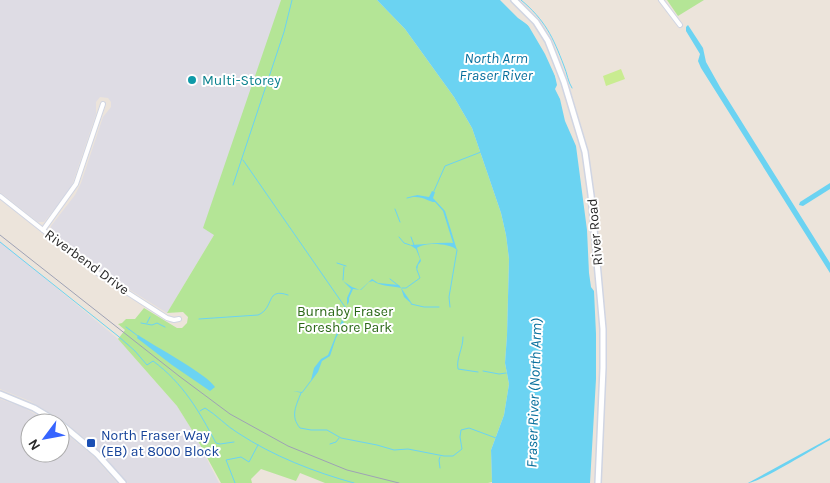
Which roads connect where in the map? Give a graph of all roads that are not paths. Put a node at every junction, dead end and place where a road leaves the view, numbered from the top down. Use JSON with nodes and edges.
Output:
{"nodes":[{"id":1,"x":514,"y":0,"type":"edge"},
{"id":2,"x":661,"y":0,"type":"edge"},
{"id":3,"x":680,"y":25,"type":"dead end"},
{"id":4,"x":103,"y":104,"type":"dead end"},
{"id":5,"x":0,"y":196,"type":"edge"},
{"id":6,"x":43,"y":230,"type":"junction"},
{"id":7,"x":179,"y":319,"type":"dead end"},
{"id":8,"x":0,"y":394,"type":"edge"},
{"id":9,"x":43,"y":413,"type":"edge"},
{"id":10,"x":70,"y":432,"type":"edge"},
{"id":11,"x":123,"y":483,"type":"edge"},
{"id":12,"x":598,"y":483,"type":"edge"}],
"edges":[{"from":1,"to":12,"type":"street","name":"River Road"},
{"from":2,"to":3,"type":"street"},
{"from":4,"to":6,"type":"street"},
{"from":5,"to":6,"type":"street","name":"Riverbend Drive"},
{"from":6,"to":7,"type":"street","name":"Riverbend Drive"},
{"from":8,"to":9,"type":"street"},
{"from":10,"to":11,"type":"street"}]}
